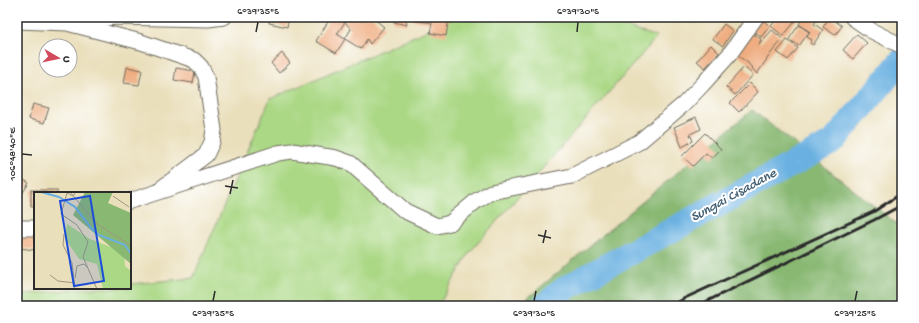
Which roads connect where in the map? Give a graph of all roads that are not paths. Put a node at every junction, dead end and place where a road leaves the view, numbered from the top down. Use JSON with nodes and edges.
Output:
{"nodes":[{"id":1,"x":224,"y":17,"type":"edge"},
{"id":2,"x":756,"y":17,"type":"edge"},
{"id":3,"x":852,"y":17,"type":"edge"},
{"id":4,"x":23,"y":20,"type":"edge"},
{"id":5,"x":66,"y":23,"type":"junction"},
{"id":6,"x":897,"y":43,"type":"edge"},
{"id":7,"x":156,"y":192,"type":"junction"},
{"id":8,"x":131,"y":201,"type":"edge"},
{"id":9,"x":17,"y":228,"type":"edge"},
{"id":10,"x":34,"y":228,"type":"edge"}],
"edges":[{"from":1,"to":5,"type":"street"},
{"from":2,"to":7,"type":"street"},
{"from":3,"to":6,"type":"street"},
{"from":4,"to":5,"type":"street"},
{"from":5,"to":7,"type":"street"},
{"from":7,"to":8,"type":"street"},
{"from":9,"to":10,"type":"street"}]}
